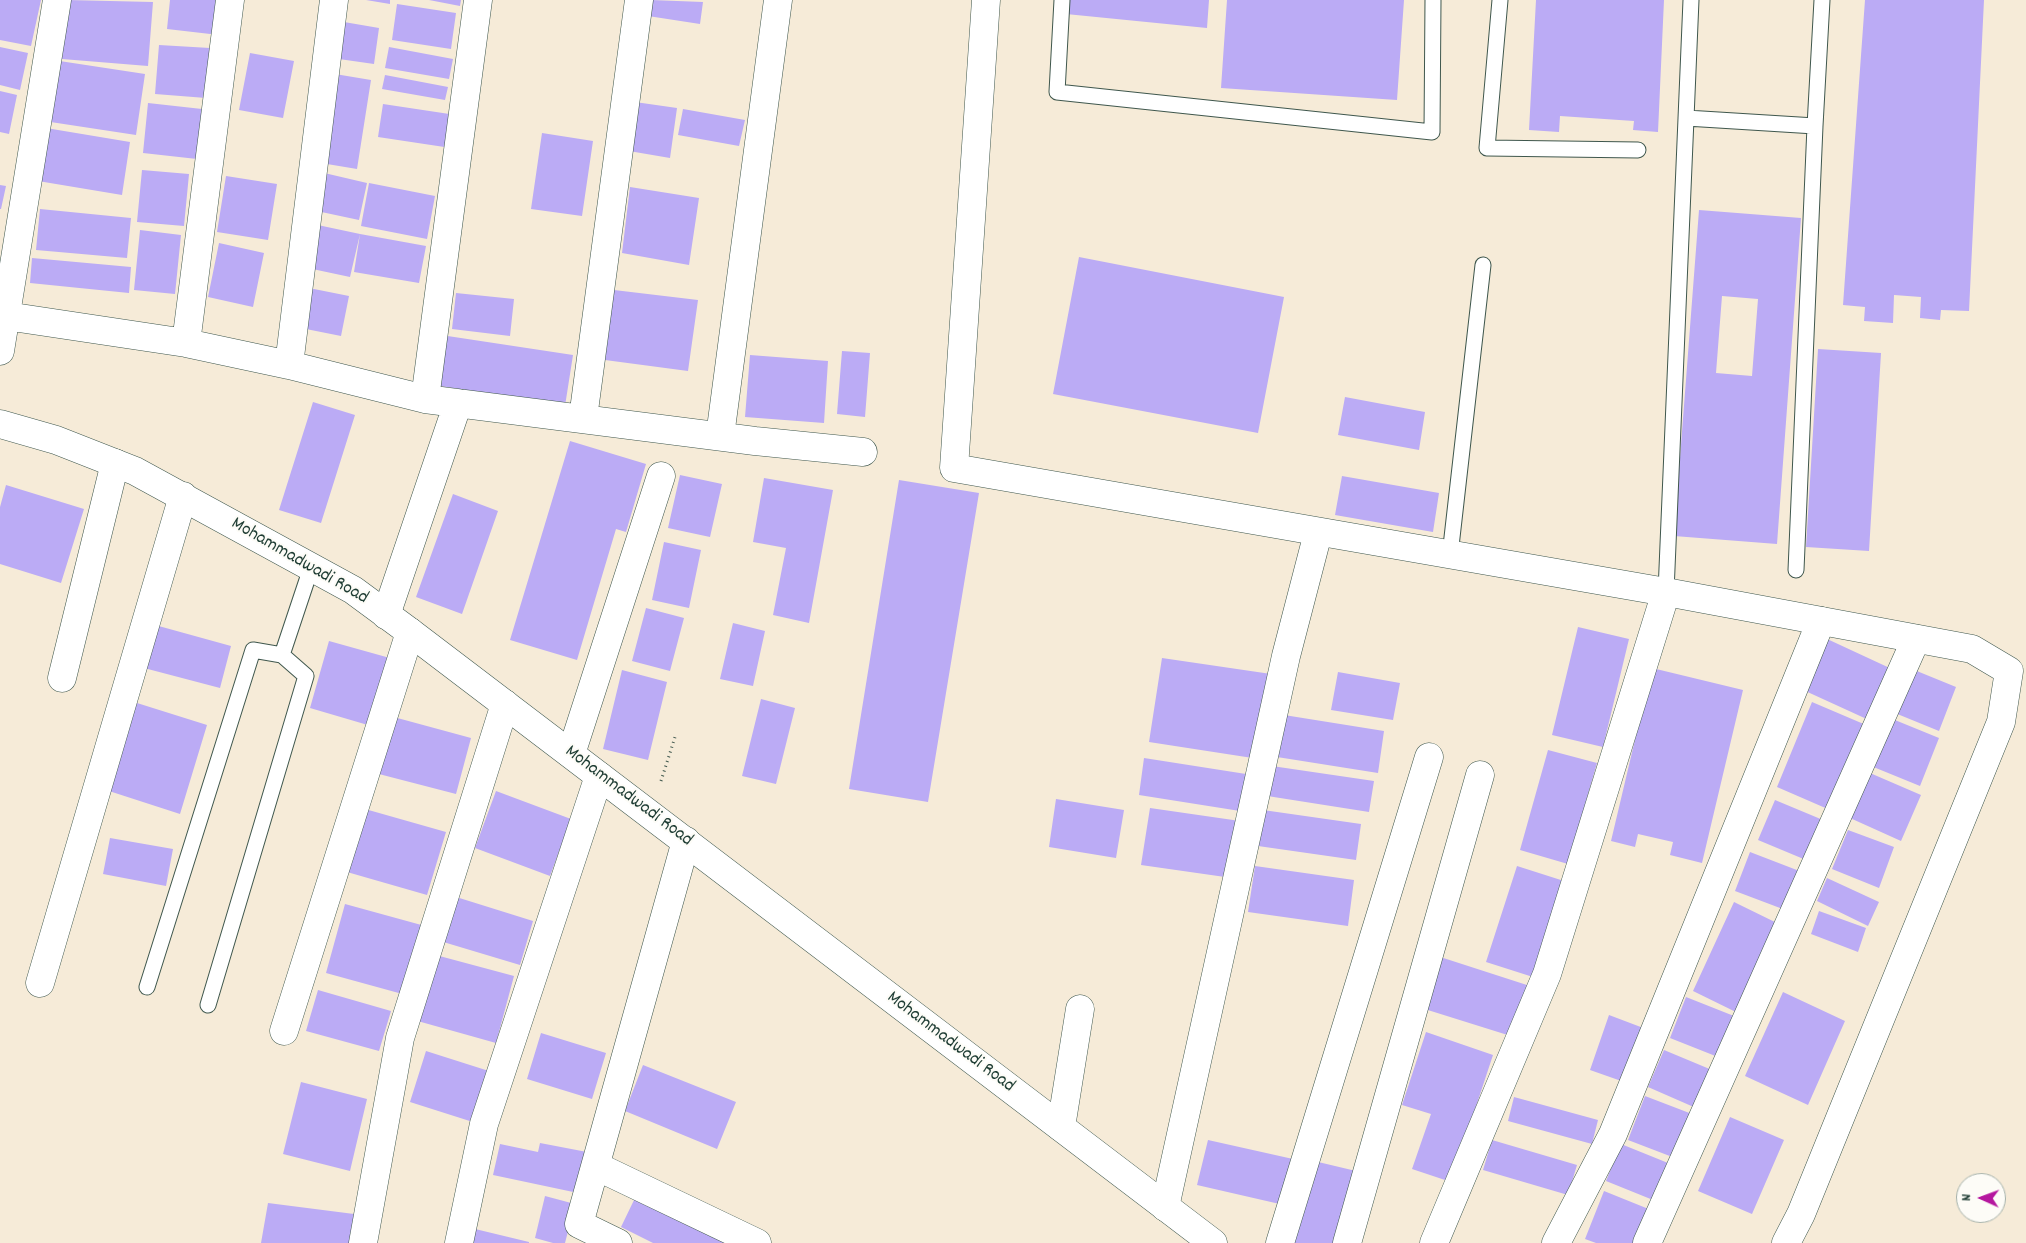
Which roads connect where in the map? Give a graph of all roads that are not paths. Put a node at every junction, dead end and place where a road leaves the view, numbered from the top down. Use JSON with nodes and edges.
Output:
{"nodes":[{"id":1,"x":57,"y":0,"type":"edge"},
{"id":2,"x":230,"y":0,"type":"edge"},
{"id":3,"x":334,"y":0,"type":"edge"},
{"id":4,"x":478,"y":0,"type":"edge"},
{"id":5,"x":639,"y":0,"type":"edge"},
{"id":6,"x":778,"y":0,"type":"edge"},
{"id":7,"x":986,"y":0,"type":"edge"},
{"id":8,"x":1062,"y":0,"type":"edge"},
{"id":9,"x":1433,"y":0,"type":"edge"},
{"id":10,"x":1500,"y":0,"type":"edge"},
{"id":11,"x":1691,"y":0,"type":"edge"},
{"id":12,"x":1822,"y":0,"type":"edge"},
{"id":13,"x":1686,"y":118,"type":"junction"},
{"id":14,"x":1815,"y":126,"type":"junction"},
{"id":15,"x":1638,"y":150,"type":"dead end"},
{"id":16,"x":1483,"y":264,"type":"dead end"},
{"id":17,"x":3,"y":315,"type":"edge"},
{"id":18,"x":186,"y":343,"type":"junction"},
{"id":19,"x":0,"y":351,"type":"edge"},
{"id":20,"x":289,"y":365,"type":"junction"},
{"id":21,"x":425,"y":399,"type":"junction"},
{"id":22,"x":458,"y":403,"type":"junction"},
{"id":23,"x":583,"y":418,"type":"junction"},
{"id":24,"x":0,"y":424,"type":"edge"},
{"id":25,"x":720,"y":436,"type":"junction"},
{"id":26,"x":863,"y":452,"type":"dead end"},
{"id":27,"x":115,"y":463,"type":"junction"},
{"id":28,"x":661,"y":476,"type":"dead end"},
{"id":29,"x":183,"y":496,"type":"junction"},
{"id":30,"x":1318,"y":532,"type":"junction"},
{"id":31,"x":1450,"y":555,"type":"junction"},
{"id":32,"x":311,"y":568,"type":"junction"},
{"id":33,"x":1796,"y":570,"type":"dead end"},
{"id":34,"x":1666,"y":592,"type":"junction"},
{"id":35,"x":386,"y":614,"type":"junction"},
{"id":36,"x":1821,"y":621,"type":"junction"},
{"id":37,"x":410,"y":632,"type":"junction"},
{"id":38,"x":1916,"y":639,"type":"junction"},
{"id":39,"x":282,"y":656,"type":"junction"},
{"id":40,"x":2017,"y":671,"type":"edge"},
{"id":41,"x":62,"y":678,"type":"dead end"},
{"id":42,"x":505,"y":704,"type":"junction"},
{"id":43,"x":571,"y":754,"type":"junction"},
{"id":44,"x":1429,"y":757,"type":"dead end"},
{"id":45,"x":1480,"y":775,"type":"dead end"},
{"id":46,"x":599,"y":776,"type":"junction"},
{"id":47,"x":686,"y":841,"type":"junction"},
{"id":48,"x":40,"y":984,"type":"dead end"},
{"id":49,"x":147,"y":987,"type":"dead end"},
{"id":50,"x":208,"y":1005,"type":"dead end"},
{"id":51,"x":1080,"y":1009,"type":"dead end"},
{"id":52,"x":284,"y":1031,"type":"dead end"},
{"id":53,"x":1061,"y":1127,"type":"junction"},
{"id":54,"x":596,"y":1166,"type":"junction"},
{"id":55,"x":1165,"y":1207,"type":"junction"},
{"id":56,"x":576,"y":1234,"type":"edge"},
{"id":57,"x":363,"y":1243,"type":"edge"},
{"id":58,"x":458,"y":1243,"type":"edge"},
{"id":59,"x":618,"y":1243,"type":"edge"},
{"id":60,"x":757,"y":1243,"type":"edge"},
{"id":61,"x":1213,"y":1243,"type":"edge"},
{"id":62,"x":1280,"y":1243,"type":"edge"},
{"id":63,"x":1347,"y":1243,"type":"edge"},
{"id":64,"x":1434,"y":1243,"type":"edge"},
{"id":65,"x":1556,"y":1243,"type":"edge"},
{"id":66,"x":1647,"y":1243,"type":"edge"},
{"id":67,"x":1786,"y":1243,"type":"edge"}],
"edges":[{"from":1,"to":17,"type":"street"},
{"from":2,"to":18,"type":"street"},
{"from":3,"to":20,"type":"street"},
{"from":4,"to":21,"type":"street"},
{"from":5,"to":23,"type":"street"},
{"from":6,"to":25,"type":"street"},
{"from":7,"to":30,"type":"street"},
{"from":8,"to":9,"type":"lane"},
{"from":10,"to":15,"type":"lane"},
{"from":11,"to":13,"type":"lane"},
{"from":12,"to":14,"type":"lane"},
{"from":13,"to":14,"type":"lane"},
{"from":13,"to":34,"type":"lane"},
{"from":14,"to":33,"type":"lane"},
{"from":16,"to":31,"type":"lane"},
{"from":17,"to":18,"type":"street"},
{"from":17,"to":19,"type":"street"},
{"from":18,"to":20,"type":"street"},
{"from":20,"to":21,"type":"street"},
{"from":21,"to":22,"type":"street"},
{"from":22,"to":23,"type":"street"},
{"from":22,"to":35,"type":"street"},
{"from":23,"to":25,"type":"street"},
{"from":24,"to":27,"type":"street","name":"Mohammadwadi Road"},
{"from":25,"to":26,"type":"street"},
{"from":27,"to":29,"type":"street","name":"Mohammadwadi Road"},
{"from":27,"to":41,"type":"street"},
{"from":28,"to":43,"type":"street"},
{"from":29,"to":32,"type":"street","name":"Mohammadwadi Road"},
{"from":29,"to":48,"type":"street"},
{"from":30,"to":31,"type":"street"},
{"from":30,"to":55,"type":"street"},
{"from":31,"to":34,"type":"street"},
{"from":32,"to":35,"type":"street","name":"Mohammadwadi Road"},
{"from":32,"to":39,"type":"lane"},
{"from":34,"to":36,"type":"street"},
{"from":34,"to":64,"type":"street"},
{"from":35,"to":37,"type":"street","name":"Mohammadwadi Road"},
{"from":36,"to":38,"type":"street"},
{"from":36,"to":65,"type":"street"},
{"from":37,"to":42,"type":"street","name":"Mohammadwadi Road"},
{"from":37,"to":52,"type":"street"},
{"from":38,"to":40,"type":"street"},
{"from":38,"to":66,"type":"street"},
{"from":39,"to":49,"type":"lane"},
{"from":39,"to":50,"type":"lane"},
{"from":40,"to":67,"type":"street"},
{"from":42,"to":43,"type":"street","name":"Mohammadwadi Road"},
{"from":42,"to":57,"type":"street"},
{"from":43,"to":46,"type":"street","name":"Mohammadwadi Road"},
{"from":44,"to":62,"type":"street"},
{"from":45,"to":63,"type":"street"},
{"from":46,"to":47,"type":"street","name":"Mohammadwadi Road"},
{"from":46,"to":58,"type":"street"},
{"from":47,"to":53,"type":"street","name":"Mohammadwadi Road"},
{"from":47,"to":54,"type":"street"},
{"from":51,"to":53,"type":"street"},
{"from":53,"to":55,"type":"street","name":"Mohammadwadi Road"},
{"from":54,"to":56,"type":"street"},
{"from":54,"to":60,"type":"street"},
{"from":55,"to":61,"type":"street","name":"Mohammadwadi Road"},
{"from":56,"to":59,"type":"street"}]}
